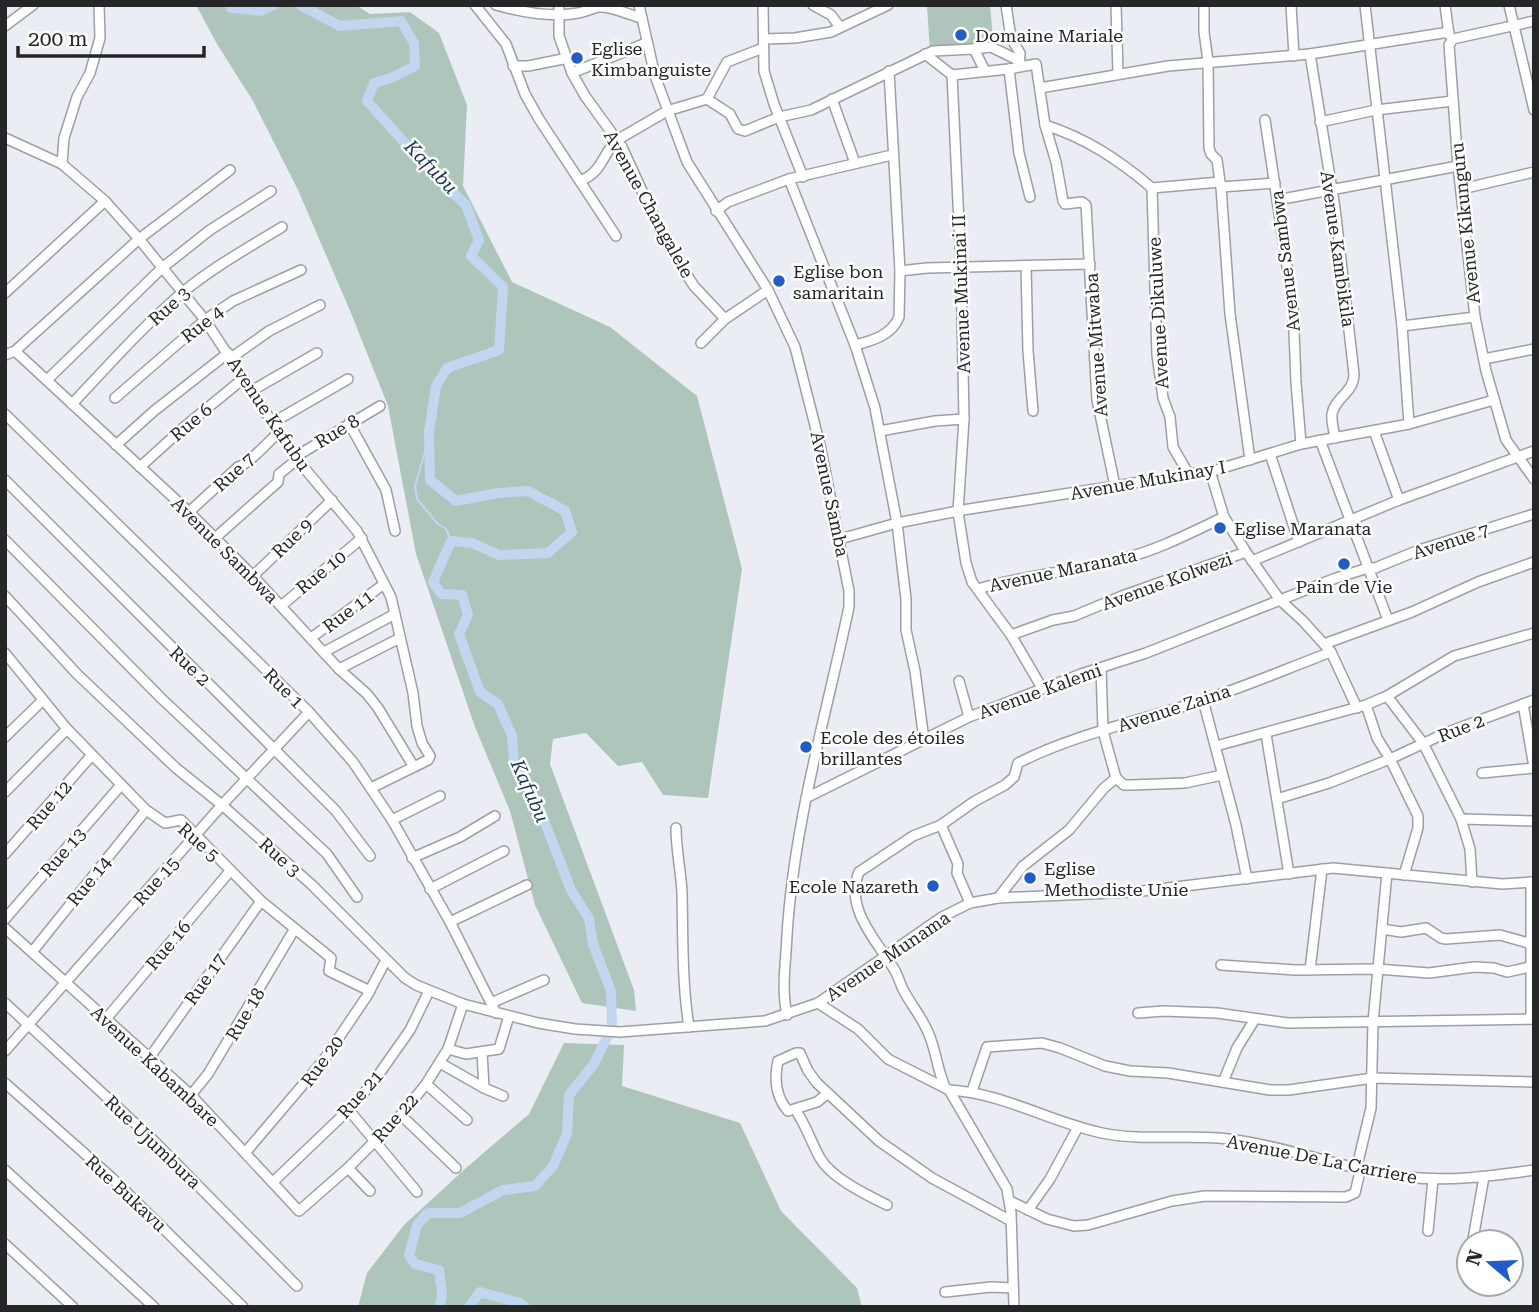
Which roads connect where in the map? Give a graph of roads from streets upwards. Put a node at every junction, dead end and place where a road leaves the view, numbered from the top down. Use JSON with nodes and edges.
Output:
{"nodes":[{"id":1,"x":33,"y":5,"type":"edge"},
{"id":2,"x":99,"y":5,"type":"edge"},
{"id":3,"x":496,"y":5,"type":"edge"},
{"id":4,"x":639,"y":5,"type":"edge"},
{"id":5,"x":763,"y":5,"type":"edge"},
{"id":6,"x":813,"y":5,"type":"edge"},
{"id":7,"x":888,"y":5,"type":"edge"},
{"id":8,"x":1006,"y":5,"type":"edge"},
{"id":9,"x":1116,"y":5,"type":"edge"},
{"id":10,"x":1204,"y":5,"type":"edge"},
{"id":11,"x":1292,"y":5,"type":"edge"},
{"id":12,"x":1365,"y":5,"type":"edge"},
{"id":13,"x":1445,"y":5,"type":"edge"},
{"id":14,"x":1509,"y":5,"type":"edge"},
{"id":15,"x":479,"y":6,"type":"edge"},
{"id":16,"x":516,"y":8,"type":"edge"},
{"id":17,"x":559,"y":10,"type":"edge"},
{"id":18,"x":642,"y":18,"type":"junction"},
{"id":19,"x":1534,"y":21,"type":"edge"},
{"id":20,"x":5,"y":26,"type":"edge"},
{"id":21,"x":840,"y":27,"type":"junction"},
{"id":22,"x":1514,"y":27,"type":"junction"},
{"id":23,"x":1449,"y":36,"type":"junction"},
{"id":24,"x":763,"y":43,"type":"junction"},
{"id":25,"x":1370,"y":43,"type":"junction"},
{"id":26,"x":646,"y":44,"type":"junction"},
{"id":27,"x":974,"y":49,"type":"junction"},
{"id":28,"x":925,"y":54,"type":"junction"},
{"id":29,"x":1310,"y":54,"type":"junction"},
{"id":30,"x":1294,"y":56,"type":"junction"},
{"id":31,"x":568,"y":58,"type":"junction"},
{"id":32,"x":1208,"y":61,"type":"junction"},
{"id":33,"x":1016,"y":65,"type":"junction"},
{"id":34,"x":513,"y":66,"type":"junction"},
{"id":35,"x":889,"y":71,"type":"junction"},
{"id":36,"x":985,"y":71,"type":"junction"},
{"id":37,"x":572,"y":73,"type":"junction"},
{"id":38,"x":1118,"y":74,"type":"junction"},
{"id":39,"x":952,"y":75,"type":"junction"},
{"id":40,"x":1040,"y":88,"type":"junction"},
{"id":41,"x":707,"y":99,"type":"junction"},
{"id":42,"x":832,"y":99,"type":"junction"},
{"id":43,"x":1453,"y":101,"type":"junction"},
{"id":44,"x":1376,"y":110,"type":"junction"},
{"id":45,"x":1534,"y":110,"type":"edge"},
{"id":46,"x":667,"y":111,"type":"junction"},
{"id":47,"x":779,"y":117,"type":"junction"},
{"id":48,"x":1265,"y":120,"type":"dead end"},
{"id":49,"x":1320,"y":122,"type":"junction"},
{"id":50,"x":1045,"y":125,"type":"junction"},
{"id":51,"x":5,"y":138,"type":"edge"},
{"id":52,"x":617,"y":140,"type":"junction"},
{"id":53,"x":892,"y":155,"type":"junction"},
{"id":54,"x":855,"y":163,"type":"junction"},
{"id":55,"x":62,"y":164,"type":"junction"},
{"id":56,"x":1458,"y":166,"type":"junction"},
{"id":57,"x":230,"y":170,"type":"dead end"},
{"id":58,"x":1534,"y":172,"type":"edge"},
{"id":59,"x":803,"y":177,"type":"junction"},
{"id":60,"x":789,"y":179,"type":"junction"},
{"id":61,"x":1386,"y":179,"type":"junction"},
{"id":62,"x":580,"y":181,"type":"junction"},
{"id":63,"x":1275,"y":183,"type":"junction"},
{"id":64,"x":1220,"y":184,"type":"junction"},
{"id":65,"x":1152,"y":188,"type":"junction"},
{"id":66,"x":1462,"y":189,"type":"junction"},
{"id":67,"x":1332,"y":190,"type":"junction"},
{"id":68,"x":271,"y":191,"type":"dead end"},
{"id":69,"x":1030,"y":197,"type":"dead end"},
{"id":70,"x":1278,"y":200,"type":"junction"},
{"id":71,"x":105,"y":201,"type":"junction"},
{"id":72,"x":716,"y":211,"type":"junction"},
{"id":73,"x":282,"y":227,"type":"dead end"},
{"id":74,"x":616,"y":236,"type":"dead end"},
{"id":75,"x":139,"y":239,"type":"junction"},
{"id":76,"x":1090,"y":264,"type":"junction"},
{"id":77,"x":1026,"y":266,"type":"junction"},
{"id":78,"x":961,"y":267,"type":"junction"},
{"id":79,"x":162,"y":268,"type":"junction"},
{"id":80,"x":301,"y":270,"type":"dead end"},
{"id":81,"x":900,"y":271,"type":"junction"},
{"id":82,"x":768,"y":290,"type":"junction"},
{"id":83,"x":183,"y":292,"type":"junction"},
{"id":84,"x":5,"y":293,"type":"edge"},
{"id":85,"x":320,"y":305,"type":"dead end"},
{"id":86,"x":1475,"y":317,"type":"junction"},
{"id":87,"x":725,"y":319,"type":"junction"},
{"id":88,"x":205,"y":320,"type":"junction"},
{"id":89,"x":1402,"y":326,"type":"junction"},
{"id":90,"x":701,"y":343,"type":"dead end"},
{"id":91,"x":855,"y":345,"type":"junction"},
{"id":92,"x":1534,"y":349,"type":"edge"},
{"id":93,"x":15,"y":351,"type":"junction"},
{"id":94,"x":317,"y":353,"type":"dead end"},
{"id":95,"x":5,"y":355,"type":"edge"},
{"id":96,"x":229,"y":356,"type":"junction"},
{"id":97,"x":1484,"y":359,"type":"junction"},
{"id":98,"x":244,"y":378,"type":"junction"},
{"id":99,"x":348,"y":379,"type":"dead end"},
{"id":100,"x":47,"y":380,"type":"junction"},
{"id":101,"x":253,"y":390,"type":"junction"},
{"id":102,"x":115,"y":398,"type":"dead end"},
{"id":103,"x":1494,"y":400,"type":"junction"},
{"id":104,"x":72,"y":404,"type":"junction"},
{"id":105,"x":380,"y":406,"type":"dead end"},
{"id":106,"x":1033,"y":411,"type":"dead end"},
{"id":107,"x":5,"y":414,"type":"edge"},
{"id":108,"x":964,"y":419,"type":"junction"},
{"id":109,"x":272,"y":423,"type":"junction"},
{"id":110,"x":349,"y":423,"type":"junction"},
{"id":111,"x":1409,"y":425,"type":"junction"},
{"id":112,"x":880,"y":431,"type":"junction"},
{"id":113,"x":279,"y":432,"type":"junction"},
{"id":114,"x":1374,"y":432,"type":"junction"},
{"id":115,"x":1335,"y":438,"type":"junction"},
{"id":116,"x":1320,"y":440,"type":"junction"},
{"id":117,"x":1301,"y":444,"type":"junction"},
{"id":118,"x":116,"y":445,"type":"junction"},
{"id":119,"x":1534,"y":451,"type":"edge"},
{"id":120,"x":1270,"y":454,"type":"junction"},
{"id":121,"x":1516,"y":456,"type":"junction"},
{"id":122,"x":297,"y":458,"type":"junction"},
{"id":123,"x":1250,"y":460,"type":"junction"},
{"id":124,"x":140,"y":467,"type":"junction"},
{"id":125,"x":1210,"y":471,"type":"junction"},
{"id":126,"x":1189,"y":475,"type":"junction"},
{"id":127,"x":1534,"y":479,"type":"edge"},
{"id":128,"x":5,"y":480,"type":"edge"},
{"id":129,"x":1115,"y":486,"type":"junction"},
{"id":130,"x":332,"y":500,"type":"junction"},
{"id":131,"x":1399,"y":500,"type":"junction"},
{"id":132,"x":190,"y":512,"type":"junction"},
{"id":133,"x":958,"y":512,"type":"junction"},
{"id":134,"x":1534,"y":514,"type":"edge"},
{"id":135,"x":1224,"y":517,"type":"junction"},
{"id":136,"x":1351,"y":522,"type":"junction"},
{"id":137,"x":897,"y":523,"type":"junction"},
{"id":138,"x":395,"y":531,"type":"dead end"},
{"id":139,"x":215,"y":538,"type":"junction"},
{"id":140,"x":362,"y":538,"type":"junction"},
{"id":141,"x":840,"y":539,"type":"junction"},
{"id":142,"x":5,"y":540,"type":"edge"},
{"id":143,"x":1298,"y":542,"type":"junction"},
{"id":144,"x":1245,"y":552,"type":"junction"},
{"id":145,"x":1252,"y":561,"type":"junction"},
{"id":146,"x":1534,"y":562,"type":"edge"},
{"id":147,"x":1368,"y":568,"type":"junction"},
{"id":148,"x":253,"y":576,"type":"junction"},
{"id":149,"x":384,"y":584,"type":"junction"},
{"id":150,"x":978,"y":589,"type":"junction"},
{"id":151,"x":5,"y":596,"type":"edge"},
{"id":152,"x":1280,"y":600,"type":"junction"},
{"id":153,"x":281,"y":606,"type":"junction"},
{"id":154,"x":395,"y":614,"type":"junction"},
{"id":155,"x":1388,"y":620,"type":"junction"},
{"id":156,"x":1534,"y":633,"type":"edge"},
{"id":157,"x":1011,"y":635,"type":"junction"},
{"id":158,"x":311,"y":638,"type":"junction"},
{"id":159,"x":400,"y":638,"type":"junction"},
{"id":160,"x":1324,"y":644,"type":"junction"},
{"id":161,"x":324,"y":652,"type":"junction"},
{"id":162,"x":1331,"y":652,"type":"junction"},
{"id":163,"x":5,"y":653,"type":"edge"},
{"id":164,"x":8,"y":667,"type":"edge"},
{"id":165,"x":1101,"y":668,"type":"junction"},
{"id":166,"x":339,"y":669,"type":"junction"},
{"id":167,"x":959,"y":681,"type":"dead end"},
{"id":168,"x":1042,"y":688,"type":"junction"},
{"id":169,"x":1387,"y":696,"type":"junction"},
{"id":170,"x":1203,"y":700,"type":"junction"},
{"id":171,"x":1534,"y":700,"type":"edge"},
{"id":172,"x":42,"y":701,"type":"junction"},
{"id":173,"x":1523,"y":704,"type":"junction"},
{"id":174,"x":1361,"y":706,"type":"junction"},
{"id":175,"x":309,"y":712,"type":"junction"},
{"id":176,"x":969,"y":718,"type":"junction"},
{"id":177,"x":67,"y":729,"type":"junction"},
{"id":178,"x":1103,"y":731,"type":"junction"},
{"id":179,"x":1266,"y":734,"type":"junction"},
{"id":180,"x":5,"y":737,"type":"edge"},
{"id":181,"x":924,"y":740,"type":"junction"},
{"id":182,"x":1423,"y":743,"type":"junction"},
{"id":183,"x":1216,"y":746,"type":"junction"},
{"id":184,"x":274,"y":749,"type":"junction"},
{"id":185,"x":92,"y":755,"type":"junction"},
{"id":186,"x":1533,"y":756,"type":"edge"},
{"id":187,"x":1390,"y":759,"type":"junction"},
{"id":188,"x":414,"y":767,"type":"junction"},
{"id":189,"x":1534,"y":767,"type":"edge"},
{"id":190,"x":1482,"y":773,"type":"dead end"},
{"id":191,"x":1222,"y":775,"type":"junction"},
{"id":192,"x":1116,"y":778,"type":"junction"},
{"id":193,"x":247,"y":780,"type":"junction"},
{"id":194,"x":121,"y":785,"type":"junction"},
{"id":195,"x":370,"y":788,"type":"junction"},
{"id":196,"x":5,"y":792,"type":"edge"},
{"id":197,"x":440,"y":796,"type":"dead end"},
{"id":198,"x":806,"y":798,"type":"junction"},
{"id":199,"x":1277,"y":799,"type":"junction"},
{"id":200,"x":222,"y":806,"type":"junction"},
{"id":201,"x":146,"y":810,"type":"junction"},
{"id":202,"x":495,"y":816,"type":"dead end"},
{"id":203,"x":1461,"y":819,"type":"junction"},
{"id":204,"x":392,"y":821,"type":"junction"},
{"id":205,"x":1534,"y":821,"type":"edge"},
{"id":206,"x":941,"y":825,"type":"junction"},
{"id":207,"x":676,"y":828,"type":"dead end"},
{"id":208,"x":197,"y":835,"type":"junction"},
{"id":209,"x":504,"y":852,"type":"dead end"},
{"id":210,"x":5,"y":854,"type":"edge"},
{"id":211,"x":370,"y":856,"type":"dead end"},
{"id":212,"x":412,"y":858,"type":"junction"},
{"id":213,"x":1322,"y":869,"type":"junction"},
{"id":214,"x":230,"y":871,"type":"junction"},
{"id":215,"x":1387,"y":873,"type":"junction"},
{"id":216,"x":1289,"y":874,"type":"junction"},
{"id":217,"x":1404,"y":875,"type":"junction"},
{"id":218,"x":1247,"y":879,"type":"junction"},
{"id":219,"x":1472,"y":882,"type":"junction"},
{"id":220,"x":1533,"y":882,"type":"edge"},
{"id":221,"x":527,"y":885,"type":"dead end"},
{"id":222,"x":430,"y":889,"type":"junction"},
{"id":223,"x":357,"y":897,"type":"dead end"},
{"id":224,"x":998,"y":898,"type":"junction"},
{"id":225,"x":261,"y":901,"type":"junction"},
{"id":226,"x":970,"y":903,"type":"junction"},
{"id":227,"x":5,"y":919,"type":"edge"},
{"id":228,"x":450,"y":922,"type":"junction"},
{"id":229,"x":5,"y":928,"type":"edge"},
{"id":230,"x":1382,"y":929,"type":"junction"},
{"id":231,"x":294,"y":930,"type":"junction"},
{"id":232,"x":1532,"y":944,"type":"junction"},
{"id":233,"x":32,"y":952,"type":"junction"},
{"id":234,"x":885,"y":957,"type":"junction"},
{"id":235,"x":386,"y":960,"type":"junction"},
{"id":236,"x":1222,"y":965,"type":"dead end"},
{"id":237,"x":1533,"y":966,"type":"edge"},
{"id":238,"x":1377,"y":969,"type":"junction"},
{"id":239,"x":1310,"y":970,"type":"junction"},
{"id":240,"x":544,"y":980,"type":"dead end"},
{"id":241,"x":65,"y":982,"type":"junction"},
{"id":242,"x":370,"y":991,"type":"junction"},
{"id":243,"x":429,"y":991,"type":"junction"},
{"id":244,"x":5,"y":1003,"type":"edge"},
{"id":245,"x":491,"y":1003,"type":"junction"},
{"id":246,"x":818,"y":1003,"type":"junction"},
{"id":247,"x":463,"y":1004,"type":"junction"},
{"id":248,"x":496,"y":1013,"type":"junction"},
{"id":249,"x":1138,"y":1013,"type":"dead end"},
{"id":250,"x":787,"y":1015,"type":"junction"},
{"id":251,"x":509,"y":1016,"type":"junction"},
{"id":252,"x":106,"y":1019,"type":"junction"},
{"id":253,"x":1255,"y":1019,"type":"junction"},
{"id":254,"x":1532,"y":1019,"type":"edge"},
{"id":255,"x":1373,"y":1023,"type":"junction"},
{"id":256,"x":29,"y":1026,"type":"junction"},
{"id":257,"x":689,"y":1027,"type":"junction"},
{"id":258,"x":620,"y":1032,"type":"joint"},
{"id":259,"x":448,"y":1049,"type":"junction"},
{"id":260,"x":5,"y":1051,"type":"edge"},
{"id":261,"x":482,"y":1052,"type":"junction"},
{"id":262,"x":150,"y":1057,"type":"junction"},
{"id":263,"x":440,"y":1063,"type":"junction"},
{"id":264,"x":1373,"y":1077,"type":"junction"},
{"id":265,"x":1223,"y":1082,"type":"junction"},
{"id":266,"x":1534,"y":1082,"type":"edge"},
{"id":267,"x":5,"y":1083,"type":"edge"},
{"id":268,"x":426,"y":1084,"type":"junction"},
{"id":269,"x":484,"y":1088,"type":"junction"},
{"id":270,"x":947,"y":1089,"type":"junction"},
{"id":271,"x":972,"y":1091,"type":"junction"},
{"id":272,"x":828,"y":1093,"type":"junction"},
{"id":273,"x":191,"y":1095,"type":"junction"},
{"id":274,"x":503,"y":1096,"type":"dead end"},
{"id":275,"x":348,"y":1109,"type":"junction"},
{"id":276,"x":799,"y":1111,"type":"junction"},
{"id":277,"x":401,"y":1115,"type":"junction"},
{"id":278,"x":467,"y":1120,"type":"dead end"},
{"id":279,"x":1078,"y":1127,"type":"junction"},
{"id":280,"x":375,"y":1140,"type":"junction"},
{"id":281,"x":245,"y":1153,"type":"junction"},
{"id":282,"x":1359,"y":1167,"type":"junction"},
{"id":283,"x":348,"y":1168,"type":"junction"},
{"id":284,"x":456,"y":1168,"type":"dead end"},
{"id":285,"x":5,"y":1170,"type":"edge"},
{"id":286,"x":1534,"y":1170,"type":"edge"},
{"id":287,"x":1484,"y":1177,"type":"junction"},
{"id":288,"x":1433,"y":1179,"type":"junction"},
{"id":289,"x":273,"y":1182,"type":"junction"},
{"id":290,"x":369,"y":1191,"type":"dead end"},
{"id":291,"x":417,"y":1192,"type":"dead end"},
{"id":292,"x":1010,"y":1201,"type":"junction"},
{"id":293,"x":887,"y":1205,"type":"dead end"},
{"id":294,"x":1028,"y":1210,"type":"junction"},
{"id":295,"x":299,"y":1212,"type":"joint"},
{"id":296,"x":1012,"y":1221,"type":"junction"},
{"id":297,"x":1475,"y":1228,"type":"edge"},
{"id":298,"x":1428,"y":1231,"type":"dead end"},
{"id":299,"x":5,"y":1244,"type":"edge"},
{"id":300,"x":297,"y":1286,"type":"dead end"},
{"id":301,"x":1013,"y":1288,"type":"junction"},
{"id":302,"x":945,"y":1292,"type":"dead end"},
{"id":303,"x":74,"y":1307,"type":"edge"},
{"id":304,"x":154,"y":1307,"type":"edge"},
{"id":305,"x":243,"y":1307,"type":"edge"},
{"id":306,"x":1014,"y":1307,"type":"edge"}],
"edges":[{"from":1,"to":20,"type":"street"},
{"from":2,"to":55,"type":"street"},
{"from":3,"to":16,"type":"street"},
{"from":4,"to":18,"type":"street","name":"Avenue Samba"},
{"from":5,"to":24,"type":"street"},
{"from":6,"to":21,"type":"street"},
{"from":7,"to":21,"type":"street"},
{"from":8,"to":33,"type":"street"},
{"from":9,"to":38,"type":"street"},
{"from":10,"to":32,"type":"street"},
{"from":11,"to":30,"type":"street"},
{"from":12,"to":25,"type":"street"},
{"from":13,"to":23,"type":"street","name":"Avenue Kikunguru"},
{"from":14,"to":22,"type":"street"},
{"from":15,"to":34,"type":"street"},
{"from":16,"to":17,"type":"street"},
{"from":17,"to":18,"type":"street"},
{"from":17,"to":31,"type":"street","name":"Avenue Changalele"},
{"from":18,"to":26,"type":"street","name":"Avenue Samba"},
{"from":19,"to":22,"type":"street"},
{"from":21,"to":24,"type":"street"},
{"from":22,"to":23,"type":"street"},
{"from":22,"to":45,"type":"street"},
{"from":23,"to":25,"type":"street"},
{"from":23,"to":43,"type":"street","name":"Avenue Kikunguru"},
{"from":24,"to":41,"type":"street"},
{"from":24,"to":47,"type":"street"},
{"from":25,"to":29,"type":"street"},
{"from":25,"to":44,"type":"street"},
{"from":26,"to":37,"type":"street"},
{"from":26,"to":46,"type":"street","name":"Avenue Samba"},
{"from":27,"to":28,"type":"street"},
{"from":27,"to":33,"type":"street"},
{"from":27,"to":36,"type":"street"},
{"from":28,"to":35,"type":"street"},
{"from":28,"to":39,"type":"street"},
{"from":29,"to":30,"type":"street"},
{"from":29,"to":49,"type":"street","name":"Avenue Kambikila"},
{"from":30,"to":32,"type":"street"},
{"from":31,"to":34,"type":"street"},
{"from":31,"to":37,"type":"street","name":"Avenue Changalele"},
{"from":32,"to":38,"type":"street"},
{"from":32,"to":64,"type":"street"},
{"from":33,"to":36,"type":"street"},
{"from":33,"to":40,"type":"street"},
{"from":33,"to":69,"type":"street"},
{"from":34,"to":62,"type":"street"},
{"from":35,"to":42,"type":"street"},
{"from":35,"to":53,"type":"street"},
{"from":36,"to":39,"type":"street"},
{"from":37,"to":52,"type":"street","name":"Avenue Changalele"},
{"from":38,"to":40,"type":"street"},
{"from":39,"to":78,"type":"street","name":"Avenue Mukinai II"},
{"from":40,"to":50,"type":"street"},
{"from":41,"to":46,"type":"street"},
{"from":41,"to":47,"type":"street"},
{"from":42,"to":47,"type":"street"},
{"from":42,"to":54,"type":"street"},
{"from":43,"to":44,"type":"street"},
{"from":43,"to":56,"type":"street","name":"Avenue Kikunguru"},
{"from":44,"to":49,"type":"street"},
{"from":44,"to":61,"type":"street"},
{"from":46,"to":52,"type":"street"},
{"from":46,"to":72,"type":"street","name":"Avenue Samba"},
{"from":47,"to":59,"type":"street"},
{"from":48,"to":63,"type":"street","name":"Avenue Sambwa"},
{"from":49,"to":67,"type":"street","name":"Avenue Kambikila"},
{"from":50,"to":65,"type":"street"},
{"from":50,"to":76,"type":"street","name":"Avenue Mitwaba"},
{"from":51,"to":55,"type":"street","name":"Avenue Kafubu"},
{"from":52,"to":62,"type":"street"},
{"from":52,"to":87,"type":"street","name":"Avenue Changalele"},
{"from":53,"to":54,"type":"street"},
{"from":53,"to":81,"type":"street"},
{"from":54,"to":59,"type":"street"},
{"from":55,"to":71,"type":"street","name":"Avenue Kafubu"},
{"from":56,"to":61,"type":"street"},
{"from":56,"to":66,"type":"street","name":"Avenue Kikunguru"},
{"from":57,"to":75,"type":"street"},
{"from":58,"to":66,"type":"street"},
{"from":59,"to":60,"type":"street"},
{"from":60,"to":72,"type":"street"},
{"from":60,"to":91,"type":"street"},
{"from":61,"to":67,"type":"street"},
{"from":61,"to":89,"type":"street"},
{"from":62,"to":74,"type":"street"},
{"from":63,"to":64,"type":"street"},
{"from":63,"to":70,"type":"street","name":"Avenue Sambwa"},
{"from":64,"to":65,"type":"street"},
{"from":64,"to":123,"type":"street"},
{"from":65,"to":126,"type":"street","name":"Avenue Dikuluwe"},
{"from":66,"to":86,"type":"street","name":"Avenue Kikunguru"},
{"from":67,"to":70,"type":"street"},
{"from":67,"to":115,"type":"street","name":"Avenue Kambikila"},
{"from":68,"to":79,"type":"street"},
{"from":70,"to":117,"type":"street","name":"Avenue Sambwa"},
{"from":71,"to":75,"type":"street","name":"Avenue Kafubu"},
{"from":71,"to":84,"type":"street"},
{"from":72,"to":82,"type":"street","name":"Avenue Samba"},
{"from":73,"to":83,"type":"street","name":"Rue 3"},
{"from":75,"to":79,"type":"street","name":"Avenue Kafubu"},
{"from":75,"to":93,"type":"street"},
{"from":76,"to":77,"type":"street"},
{"from":76,"to":129,"type":"street","name":"Avenue Mitwaba"},
{"from":77,"to":78,"type":"street"},
{"from":77,"to":106,"type":"street"},
{"from":78,"to":81,"type":"street"},
{"from":78,"to":108,"type":"street","name":"Avenue Mukinai II"},
{"from":79,"to":83,"type":"street","name":"Avenue Kafubu"},
{"from":79,"to":100,"type":"street"},
{"from":80,"to":88,"type":"street","name":"Rue 4"},
{"from":81,"to":91,"type":"street"},
{"from":82,"to":87,"type":"street"},
{"from":82,"to":141,"type":"street","name":"Avenue Samba"},
{"from":83,"to":88,"type":"street","name":"Avenue Kafubu"},
{"from":83,"to":104,"type":"street","name":"Rue 3"},
{"from":85,"to":96,"type":"street"},
{"from":86,"to":89,"type":"street"},
{"from":86,"to":97,"type":"street","name":"Avenue Kikunguru"},
{"from":87,"to":90,"type":"street"},
{"from":88,"to":96,"type":"street","name":"Avenue Kafubu"},
{"from":88,"to":102,"type":"street","name":"Rue 4"},
{"from":89,"to":111,"type":"street"},
{"from":91,"to":112,"type":"street"},
{"from":92,"to":97,"type":"street"},
{"from":93,"to":95,"type":"street"},
{"from":93,"to":100,"type":"street","name":"Avenue Sambwa"},
{"from":94,"to":101,"type":"street"},
{"from":96,"to":98,"type":"street","name":"Avenue Kafubu"},
{"from":96,"to":118,"type":"street"},
{"from":97,"to":103,"type":"street","name":"Avenue Kikunguru"},
{"from":98,"to":101,"type":"street","name":"Avenue Kafubu"},
{"from":98,"to":124,"type":"street","name":"Rue 6"},
{"from":99,"to":109,"type":"street"},
{"from":100,"to":104,"type":"street","name":"Avenue Sambwa"},
{"from":101,"to":109,"type":"street","name":"Avenue Kafubu"},
{"from":103,"to":111,"type":"street","name":"Avenue Mukinay I"},
{"from":103,"to":121,"type":"street","name":"Avenue Kikunguru"},
{"from":104,"to":118,"type":"street","name":"Avenue Sambwa"},
{"from":105,"to":110,"type":"street","name":"Rue 8"},
{"from":107,"to":175,"type":"street","name":"Rue 1"},
{"from":108,"to":112,"type":"street"},
{"from":108,"to":133,"type":"street","name":"Avenue Mukinai II"},
{"from":109,"to":113,"type":"street","name":"Avenue Kafubu"},
{"from":110,"to":122,"type":"street","name":"Rue 8"},
{"from":110,"to":138,"type":"street"},
{"from":111,"to":114,"type":"street","name":"Avenue Mukinay I"},
{"from":112,"to":137,"type":"street"},
{"from":113,"to":122,"type":"street","name":"Avenue Kafubu"},
{"from":113,"to":132,"type":"street","name":"Rue 7"},
{"from":114,"to":115,"type":"street","name":"Avenue Mukinay I"},
{"from":114,"to":131,"type":"street"},
{"from":115,"to":116,"type":"street","name":"Avenue Mukinay I"},
{"from":116,"to":117,"type":"street","name":"Avenue Mukinay I"},
{"from":116,"to":136,"type":"street"},
{"from":117,"to":120,"type":"street","name":"Avenue Mukinay I"},
{"from":118,"to":124,"type":"street","name":"Avenue Sambwa"},
{"from":119,"to":121,"type":"street","name":"Avenue Kolwezi"},
{"from":120,"to":123,"type":"street","name":"Avenue Mukinay I"},
{"from":120,"to":143,"type":"street"},
{"from":121,"to":127,"type":"street","name":"Avenue Kikunguru"},
{"from":121,"to":131,"type":"street","name":"Avenue Kolwezi"},
{"from":122,"to":130,"type":"street","name":"Avenue Kafubu"},
{"from":122,"to":139,"type":"street","name":"Rue 8"},
{"from":123,"to":125,"type":"street","name":"Avenue Mukinay I"},
{"from":124,"to":132,"type":"street","name":"Avenue Sambwa"},
{"from":125,"to":126,"type":"street","name":"Avenue Mukinay I"},
{"from":125,"to":135,"type":"street"},
{"from":126,"to":129,"type":"street","name":"Avenue Mukinay I"},
{"from":128,"to":184,"type":"street","name":"Rue 2"},
{"from":129,"to":133,"type":"street","name":"Avenue Mukinay I"},
{"from":130,"to":140,"type":"street","name":"Avenue Kafubu"},
{"from":130,"to":148,"type":"street","name":"Rue 9"},
{"from":131,"to":136,"type":"street","name":"Avenue Kolwezi"},
{"from":132,"to":139,"type":"street","name":"Avenue Sambwa"},
{"from":133,"to":137,"type":"street","name":"Avenue Mukinay I"},
{"from":133,"to":150,"type":"street","name":"Avenue Mukinai II"},
{"from":134,"to":147,"type":"street","name":"Avenue 7"},
{"from":135,"to":144,"type":"street"},
{"from":135,"to":150,"type":"street","name":"Avenue Maranata"},
{"from":136,"to":143,"type":"street","name":"Avenue Kolwezi"},
{"from":136,"to":147,"type":"street"},
{"from":137,"to":141,"type":"street","name":"Avenue Mukinay I"},
{"from":137,"to":181,"type":"street"},
{"from":139,"to":148,"type":"street","name":"Avenue Sambwa"},
{"from":140,"to":149,"type":"street","name":"Avenue Kafubu"},
{"from":140,"to":153,"type":"street","name":"Rue 10"},
{"from":141,"to":198,"type":"street","name":"Avenue Samba"},
{"from":142,"to":193,"type":"street"},
{"from":143,"to":145,"type":"street","name":"Avenue Kolwezi"},
{"from":144,"to":145,"type":"street"},
{"from":144,"to":157,"type":"street","name":"Avenue Kolwezi"},
{"from":145,"to":152,"type":"street"},
{"from":146,"to":155,"type":"street"},
{"from":147,"to":152,"type":"street","name":"Avenue 7"},
{"from":147,"to":155,"type":"street"},
{"from":148,"to":153,"type":"street","name":"Avenue Sambwa"},
{"from":149,"to":154,"type":"street","name":"Avenue Kafubu"},
{"from":149,"to":158,"type":"street","name":"Rue 11"},
{"from":150,"to":157,"type":"street","name":"Avenue Mukinai II"},
{"from":151,"to":200,"type":"street","name":"Rue 3"},
{"from":152,"to":160,"type":"street"},
{"from":152,"to":165,"type":"street","name":"Avenue Kalemi"},
{"from":153,"to":158,"type":"street","name":"Avenue Sambwa"},
{"from":154,"to":159,"type":"street","name":"Avenue Kafubu"},
{"from":154,"to":161,"type":"street"},
{"from":155,"to":160,"type":"street"},
{"from":156,"to":169,"type":"street"},
{"from":157,"to":168,"type":"street","name":"Avenue Mukinai II"},
{"from":158,"to":161,"type":"street","name":"Avenue Sambwa"},
{"from":159,"to":166,"type":"street"},
{"from":159,"to":188,"type":"street","name":"Avenue Kafubu"},
{"from":160,"to":162,"type":"street"},
{"from":161,"to":166,"type":"street","name":"Avenue Sambwa"},
{"from":162,"to":170,"type":"street","name":"Avenue Zaina"},
{"from":162,"to":174,"type":"street"},
{"from":163,"to":164,"type":"street","name":"Rue 5"},
{"from":164,"to":172,"type":"street","name":"Rue 5"},
{"from":165,"to":168,"type":"street","name":"Avenue Kalemi"},
{"from":165,"to":178,"type":"street"},
{"from":166,"to":188,"type":"street","name":"Avenue Sambwa"},
{"from":167,"to":176,"type":"street"},
{"from":168,"to":176,"type":"street","name":"Avenue Kalemi"},
{"from":169,"to":174,"type":"street"},
{"from":169,"to":182,"type":"street"},
{"from":170,"to":178,"type":"street","name":"Avenue Zaina"},
{"from":170,"to":183,"type":"street"},
{"from":171,"to":173,"type":"street","name":"Rue 2"},
{"from":172,"to":177,"type":"street","name":"Rue 5"},
{"from":172,"to":180,"type":"street"},
{"from":173,"to":182,"type":"street","name":"Rue 2"},
{"from":173,"to":186,"type":"street"},
{"from":174,"to":179,"type":"street"},
{"from":174,"to":187,"type":"street"},
{"from":175,"to":184,"type":"street","name":"Rue 15"},
{"from":175,"to":195,"type":"street","name":"Rue 1"},
{"from":176,"to":181,"type":"street","name":"Avenue Kalemi"},
{"from":177,"to":185,"type":"street","name":"Rue 5"},
{"from":177,"to":196,"type":"street"},
{"from":178,"to":192,"type":"street"},
{"from":178,"to":206,"type":"street","name":"Avenue Zaina"},
{"from":179,"to":183,"type":"street"},
{"from":179,"to":199,"type":"street"},
{"from":181,"to":198,"type":"street","name":"Avenue Kalemi"},
{"from":182,"to":187,"type":"street","name":"Rue 2"},
{"from":182,"to":203,"type":"street"},
{"from":183,"to":191,"type":"street"},
{"from":184,"to":193,"type":"street","name":"Rue 15"},
{"from":184,"to":211,"type":"street","name":"Rue 2"},
{"from":185,"to":194,"type":"street","name":"Rue 5"},
{"from":185,"to":210,"type":"street","name":"Rue 12"},
{"from":186,"to":189,"type":"street"},
{"from":187,"to":199,"type":"street","name":"Rue 2"},
{"from":187,"to":217,"type":"street"},
{"from":188,"to":195,"type":"street"},
{"from":189,"to":190,"type":"street"},
{"from":191,"to":192,"type":"street"},
{"from":191,"to":218,"type":"street"},
{"from":192,"to":224,"type":"street"},
{"from":193,"to":200,"type":"street","name":"Rue 15"},
{"from":193,"to":223,"type":"street"},
{"from":194,"to":201,"type":"street","name":"Rue 5"},
{"from":194,"to":227,"type":"street","name":"Rue 13"},
{"from":195,"to":204,"type":"street","name":"Rue 1"},
{"from":197,"to":204,"type":"street"},
{"from":198,"to":250,"type":"street","name":"Avenue Samba"},
{"from":199,"to":216,"type":"street"},
{"from":200,"to":208,"type":"street","name":"Rue 15"},
{"from":200,"to":235,"type":"street","name":"Rue 3"},
{"from":201,"to":208,"type":"street","name":"Rue 5"},
{"from":201,"to":233,"type":"street","name":"Rue 14"},
{"from":202,"to":212,"type":"street"},
{"from":203,"to":205,"type":"street"},
{"from":203,"to":219,"type":"street"},
{"from":204,"to":212,"type":"street","name":"Rue 1"},
{"from":206,"to":226,"type":"street"},
{"from":206,"to":234,"type":"street"},
{"from":207,"to":257,"type":"street"},
{"from":208,"to":214,"type":"street","name":"Rue 5"},
{"from":208,"to":241,"type":"street","name":"Rue 15"},
{"from":209,"to":222,"type":"street"},
{"from":212,"to":222,"type":"street","name":"Rue 1"},
{"from":213,"to":215,"type":"street","name":"Avenue Munama"},
{"from":213,"to":216,"type":"street","name":"Avenue Munama"},
{"from":213,"to":239,"type":"street"},
{"from":214,"to":225,"type":"street","name":"Rue 5"},
{"from":214,"to":252,"type":"street","name":"Rue 16"},
{"from":215,"to":217,"type":"street","name":"Avenue Munama"},
{"from":215,"to":230,"type":"street"},
{"from":216,"to":218,"type":"street","name":"Avenue Munama"},
{"from":217,"to":219,"type":"street","name":"Avenue Munama"},
{"from":218,"to":224,"type":"street","name":"Avenue Munama"},
{"from":219,"to":220,"type":"street","name":"Avenue Munama"},
{"from":220,"to":232,"type":"street"},
{"from":221,"to":228,"type":"street"},
{"from":222,"to":228,"type":"street","name":"Rue 1"},
{"from":224,"to":226,"type":"street","name":"Avenue Munama"},
{"from":225,"to":231,"type":"street","name":"Rue 5"},
{"from":225,"to":262,"type":"street","name":"Rue 17"},
{"from":226,"to":234,"type":"street","name":"Avenue Munama"},
{"from":228,"to":245,"type":"street","name":"Rue 1"},
{"from":229,"to":233,"type":"street","name":"Avenue Kabambare"},
{"from":230,"to":232,"type":"street"},
{"from":230,"to":238,"type":"street"},
{"from":231,"to":242,"type":"street","name":"Rue 5"},
{"from":231,"to":273,"type":"street","name":"Rue 18"},
{"from":232,"to":237,"type":"street"},
{"from":233,"to":241,"type":"street","name":"Avenue Kabambare"},
{"from":234,"to":246,"type":"street","name":"Avenue Munama"},
{"from":234,"to":270,"type":"street"},
{"from":235,"to":242,"type":"street","name":"Rue 20"},
{"from":235,"to":243,"type":"street","name":"Rue 3"},
{"from":236,"to":239,"type":"street"},
{"from":237,"to":238,"type":"street"},
{"from":237,"to":254,"type":"street"},
{"from":238,"to":239,"type":"street"},
{"from":238,"to":255,"type":"street"},
{"from":240,"to":245,"type":"street"},
{"from":241,"to":252,"type":"street","name":"Avenue Kabambare"},
{"from":241,"to":256,"type":"street","name":"Rue 15"},
{"from":242,"to":281,"type":"street","name":"Rue 20"},
{"from":243,"to":247,"type":"street","name":"Rue 3"},
{"from":243,"to":275,"type":"street","name":"Rue 21"},
{"from":244,"to":256,"type":"street","name":"Rue Ujumbura"},
{"from":245,"to":248,"type":"street","name":"Rue 1"},
{"from":246,"to":250,"type":"street","name":"Avenue Munama"},
{"from":246,"to":270,"type":"street"},
{"from":247,"to":248,"type":"street","name":"Rue 3"},
{"from":247,"to":259,"type":"street","name":"Rue 22"},
{"from":248,"to":251,"type":"street","name":"Rue 3"},
{"from":249,"to":253,"type":"street"},
{"from":250,"to":257,"type":"street","name":"Avenue Munama"},
{"from":251,"to":258,"type":"street","name":"Rue 3"},
{"from":251,"to":261,"type":"street"},
{"from":252,"to":262,"type":"street","name":"Avenue Kabambare"},
{"from":253,"to":255,"type":"street"},
{"from":253,"to":265,"type":"street"},
{"from":254,"to":255,"type":"street"},
{"from":255,"to":264,"type":"street"},
{"from":256,"to":260,"type":"street","name":"Rue 15"},
{"from":256,"to":300,"type":"street","name":"Rue Ujumbura"},
{"from":257,"to":258,"type":"street","name":"Avenue Munama"},
{"from":259,"to":261,"type":"street"},
{"from":259,"to":263,"type":"street","name":"Rue 22"},
{"from":261,"to":269,"type":"street"},
{"from":262,"to":273,"type":"street","name":"Avenue Kabambare"},
{"from":263,"to":268,"type":"street","name":"Rue 22"},
{"from":263,"to":269,"type":"street"},
{"from":264,"to":265,"type":"street"},
{"from":264,"to":266,"type":"street"},
{"from":264,"to":282,"type":"street"},
{"from":265,"to":271,"type":"street"},
{"from":267,"to":305,"type":"street","name":"Rue Bukavu"},
{"from":268,"to":277,"type":"street","name":"Rue 22"},
{"from":268,"to":278,"type":"street"},
{"from":269,"to":274,"type":"street"},
{"from":270,"to":271,"type":"street","name":"Avenue De La Carriere"},
{"from":270,"to":292,"type":"street"},
{"from":271,"to":279,"type":"street","name":"Avenue De La Carriere"},
{"from":272,"to":276,"type":"street"},
{"from":272,"to":276,"type":"street"},
{"from":272,"to":296,"type":"street"},
{"from":273,"to":281,"type":"street","name":"Avenue Kabambare"},
{"from":275,"to":280,"type":"street"},
{"from":275,"to":289,"type":"street","name":"Rue 21"},
{"from":276,"to":293,"type":"street"},
{"from":277,"to":280,"type":"street","name":"Rue 22"},
{"from":277,"to":284,"type":"street"},
{"from":279,"to":282,"type":"street","name":"Avenue De La Carriere"},
{"from":279,"to":294,"type":"street"},
{"from":280,"to":283,"type":"street","name":"Rue 22"},
{"from":280,"to":291,"type":"street"},
{"from":281,"to":289,"type":"street","name":"Avenue Kabambare"},
{"from":282,"to":288,"type":"street","name":"Avenue De La Carriere"},
{"from":282,"to":294,"type":"street"},
{"from":283,"to":290,"type":"street"},
{"from":283,"to":295,"type":"street","name":"Rue 22"},
{"from":285,"to":304,"type":"street"},
{"from":286,"to":287,"type":"street","name":"Avenue De La Carriere"},
{"from":287,"to":288,"type":"street","name":"Avenue De La Carriere"},
{"from":287,"to":297,"type":"street"},
{"from":288,"to":298,"type":"street"},
{"from":289,"to":295,"type":"street","name":"Avenue Kabambare"},
{"from":292,"to":294,"type":"street"},
{"from":292,"to":296,"type":"street"},
{"from":296,"to":301,"type":"street"},
{"from":299,"to":303,"type":"street"},
{"from":301,"to":302,"type":"street"},
{"from":301,"to":306,"type":"street"}]}
